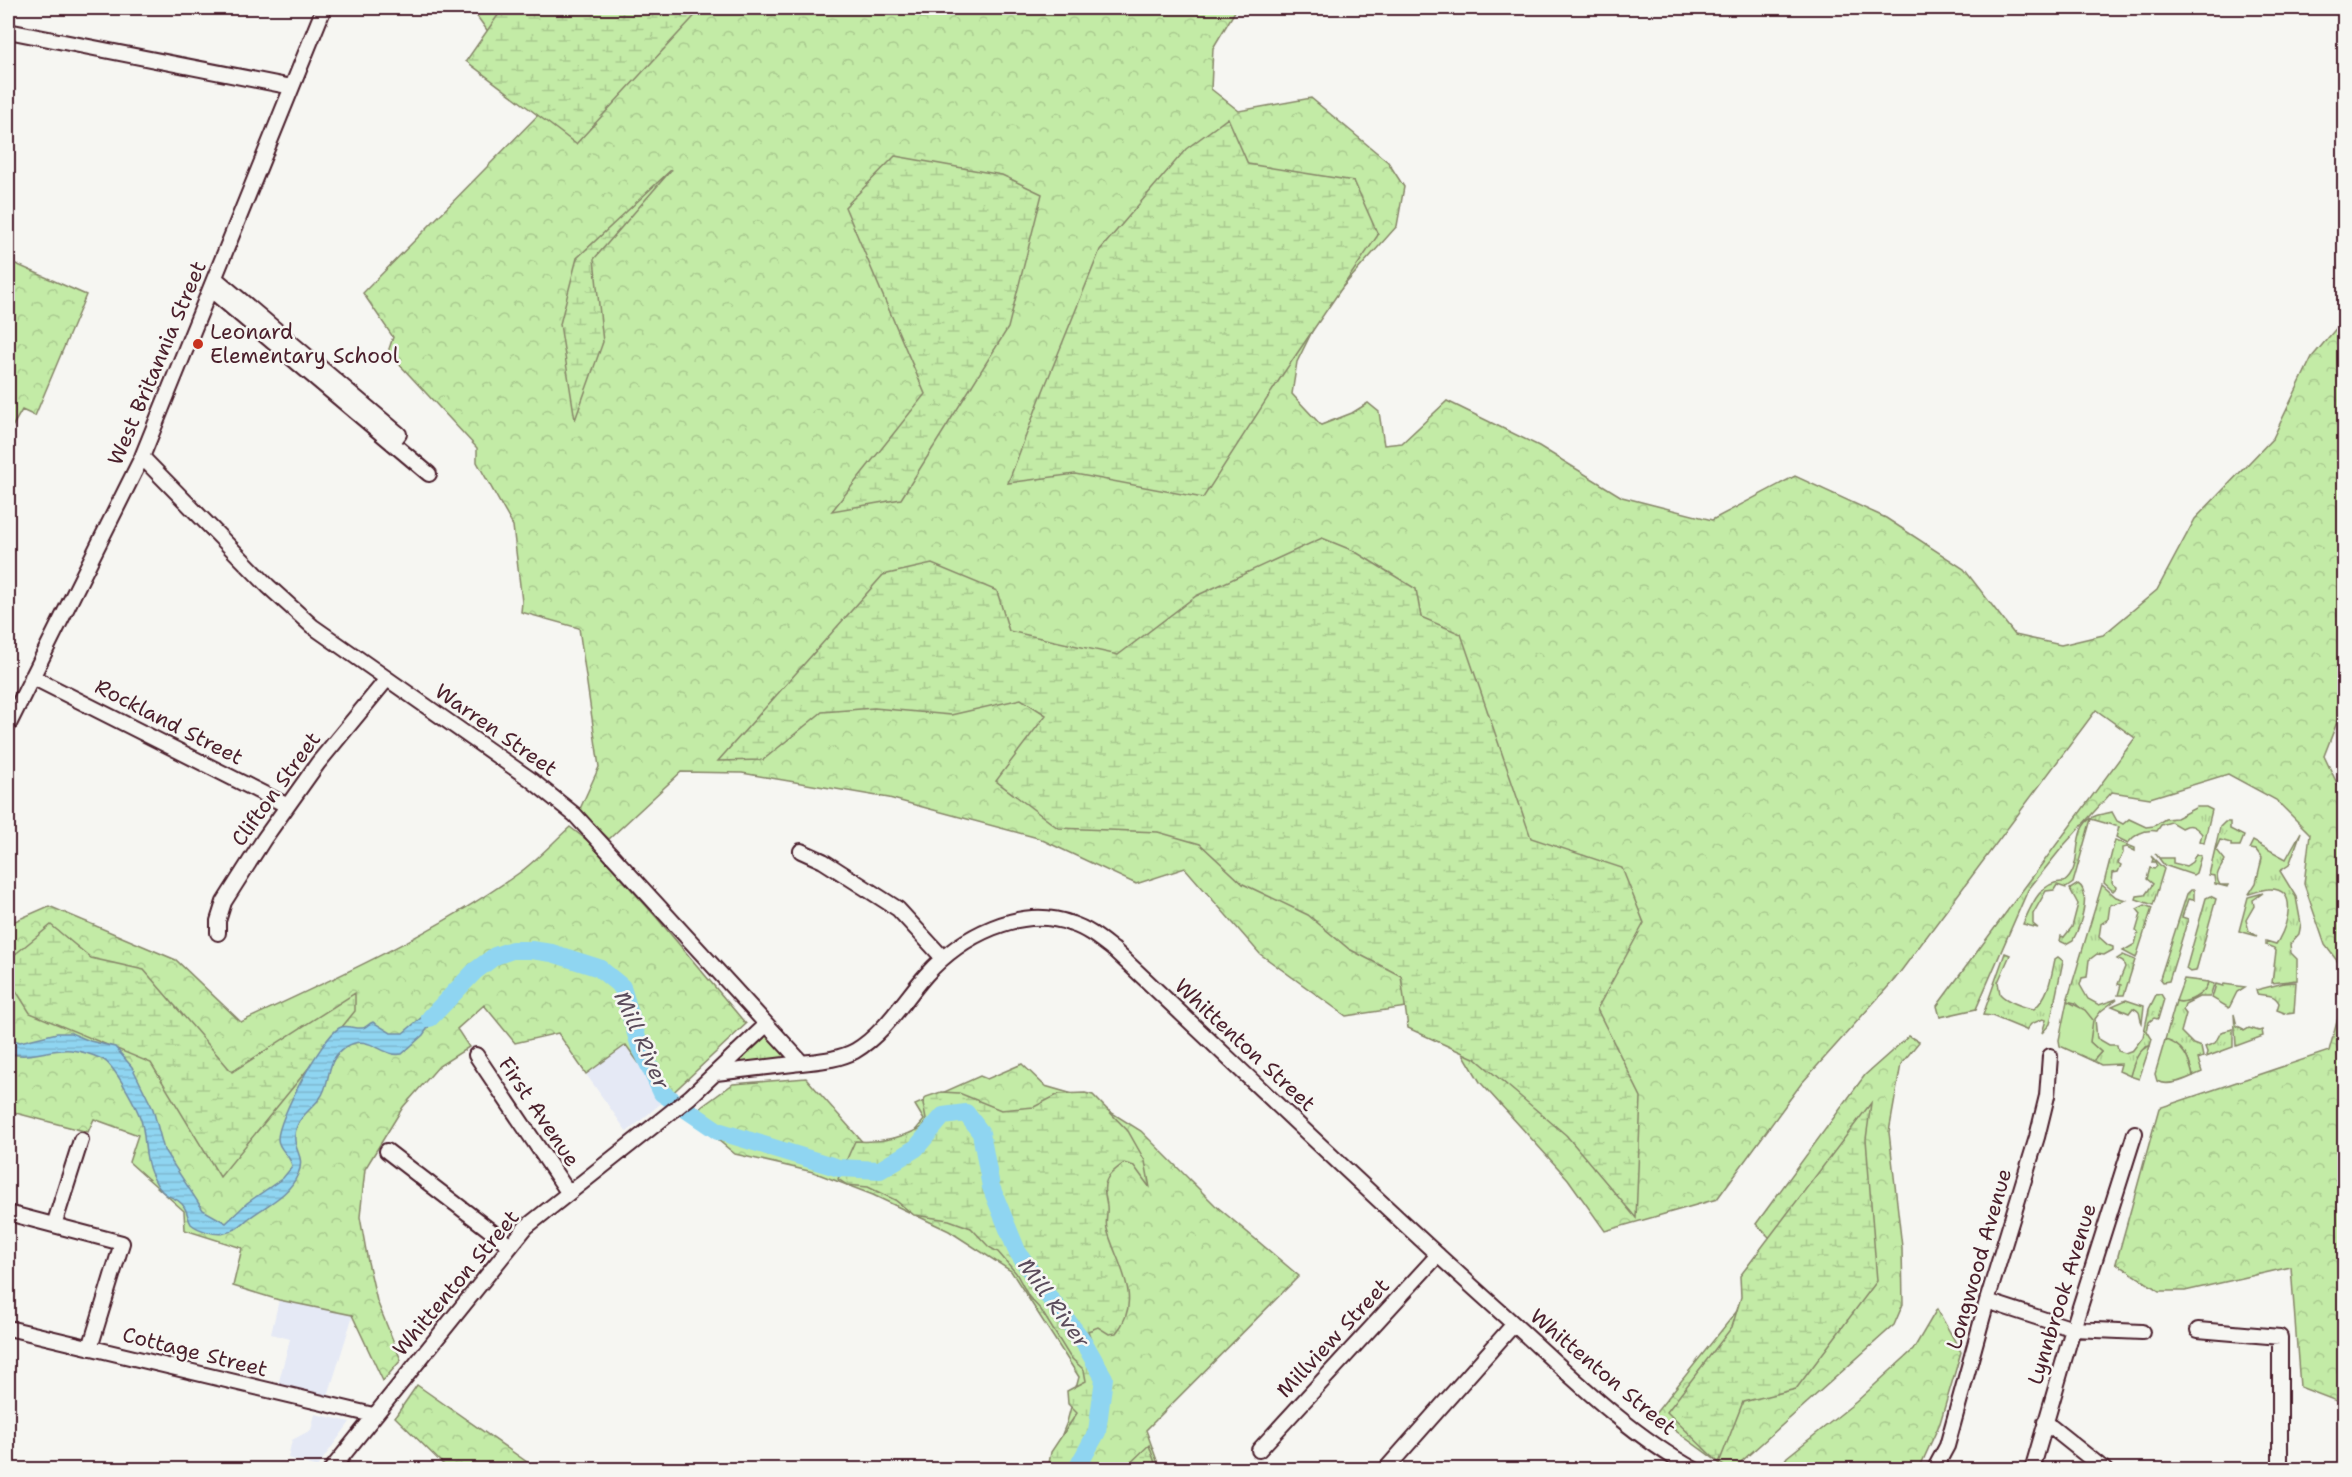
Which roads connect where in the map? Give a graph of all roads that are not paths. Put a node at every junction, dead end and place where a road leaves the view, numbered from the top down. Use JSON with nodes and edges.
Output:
{"nodes":[{"id":1,"x":324,"y":8,"type":"edge"},
{"id":2,"x":8,"y":31,"type":"edge"},
{"id":3,"x":292,"y":87,"type":"junction"},
{"id":4,"x":213,"y":284,"type":"junction"},
{"id":5,"x":392,"y":442,"type":"junction"},
{"id":6,"x":142,"y":456,"type":"junction"},
{"id":7,"x":429,"y":474,"type":"dead end"},
{"id":8,"x":32,"y":677,"type":"junction"},
{"id":9,"x":387,"y":679,"type":"junction"},
{"id":10,"x":8,"y":726,"type":"edge"},
{"id":11,"x":286,"y":806,"type":"junction"},
{"id":12,"x":801,"y":851,"type":"dead end"},
{"id":13,"x":218,"y":933,"type":"dead end"},
{"id":14,"x":943,"y":958,"type":"junction"},
{"id":15,"x":766,"y":1024,"type":"junction"},
{"id":16,"x":476,"y":1055,"type":"dead end"},
{"id":17,"x":2050,"y":1056,"type":"dead end"},
{"id":18,"x":802,"y":1063,"type":"junction"},
{"id":19,"x":716,"y":1073,"type":"junction"},
{"id":20,"x":2135,"y":1132,"type":"dead end"},
{"id":21,"x":81,"y":1140,"type":"dead end"},
{"id":22,"x":387,"y":1151,"type":"dead end"},
{"id":23,"x":568,"y":1192,"type":"junction"},
{"id":24,"x":8,"y":1213,"type":"edge"},
{"id":25,"x":54,"y":1225,"type":"junction"},
{"id":26,"x":509,"y":1245,"type":"junction"},
{"id":27,"x":1438,"y":1255,"type":"junction"},
{"id":28,"x":1987,"y":1301,"type":"junction"},
{"id":29,"x":1514,"y":1324,"type":"junction"},
{"id":30,"x":8,"y":1328,"type":"edge"},
{"id":31,"x":2073,"y":1329,"type":"junction"},
{"id":32,"x":2198,"y":1330,"type":"dead end"},
{"id":33,"x":2142,"y":1332,"type":"dead end"},
{"id":34,"x":90,"y":1348,"type":"junction"},
{"id":35,"x":373,"y":1415,"type":"junction"},
{"id":36,"x":2045,"y":1422,"type":"junction"},
{"id":37,"x":1259,"y":1450,"type":"dead end"},
{"id":38,"x":331,"y":1470,"type":"edge"},
{"id":39,"x":1385,"y":1470,"type":"edge"},
{"id":40,"x":1695,"y":1470,"type":"edge"},
{"id":41,"x":1934,"y":1470,"type":"edge"},
{"id":42,"x":2032,"y":1470,"type":"edge"},
{"id":43,"x":2105,"y":1470,"type":"edge"},
{"id":44,"x":2280,"y":1470,"type":"edge"}],
"edges":[{"from":1,"to":3,"type":"street","name":"West Britannia Street"},
{"from":2,"to":3,"type":"street"},
{"from":3,"to":4,"type":"street","name":"West Britannia Street"},
{"from":4,"to":5,"type":"street"},
{"from":4,"to":5,"type":"street"},
{"from":4,"to":6,"type":"street","name":"West Britannia Street"},
{"from":5,"to":7,"type":"street"},
{"from":6,"to":8,"type":"street","name":"West Britannia Street"},
{"from":6,"to":9,"type":"street","name":"Warren Street"},
{"from":8,"to":10,"type":"street","name":"West Britannia Street"},
{"from":8,"to":11,"type":"street","name":"Rockland Street"},
{"from":9,"to":11,"type":"street","name":"Clifton Street"},
{"from":9,"to":15,"type":"street","name":"Warren Street"},
{"from":11,"to":13,"type":"street","name":"Clifton Street"},
{"from":12,"to":14,"type":"street"},
{"from":14,"to":18,"type":"street","name":"Whittenton Street"},
{"from":14,"to":27,"type":"street","name":"Whittenton Street"},
{"from":15,"to":18,"type":"street","name":"Warren Street"},
{"from":15,"to":19,"type":"street","name":"Whittenton Street"},
{"from":16,"to":23,"type":"street","name":"First Avenue"},
{"from":17,"to":28,"type":"street","name":"Longwood Avenue"},
{"from":18,"to":19,"type":"street","name":"Whittenton Street"},
{"from":19,"to":23,"type":"street","name":"Whittenton Street"},
{"from":20,"to":31,"type":"street","name":"Lynnbrook Avenue"},
{"from":21,"to":25,"type":"street"},
{"from":22,"to":26,"type":"street"},
{"from":23,"to":26,"type":"street","name":"Whittenton Street"},
{"from":24,"to":25,"type":"street"},
{"from":25,"to":34,"type":"street"},
{"from":26,"to":35,"type":"street","name":"Whittenton Street"},
{"from":27,"to":29,"type":"street","name":"Whittenton Street"},
{"from":27,"to":37,"type":"street","name":"Millview Street"},
{"from":28,"to":31,"type":"street"},
{"from":28,"to":41,"type":"street","name":"Longwood Avenue"},
{"from":29,"to":39,"type":"street"},
{"from":29,"to":40,"type":"street","name":"Whittenton Street"},
{"from":30,"to":34,"type":"street","name":"Cottage Street"},
{"from":31,"to":33,"type":"street"},
{"from":31,"to":36,"type":"street","name":"Lynnbrook Avenue"},
{"from":32,"to":44,"type":"street"},
{"from":34,"to":35,"type":"street","name":"Cottage Street"},
{"from":35,"to":38,"type":"street","name":"Whittenton Street"},
{"from":36,"to":42,"type":"street","name":"Lynnbrook Avenue"},
{"from":36,"to":43,"type":"street"}]}
